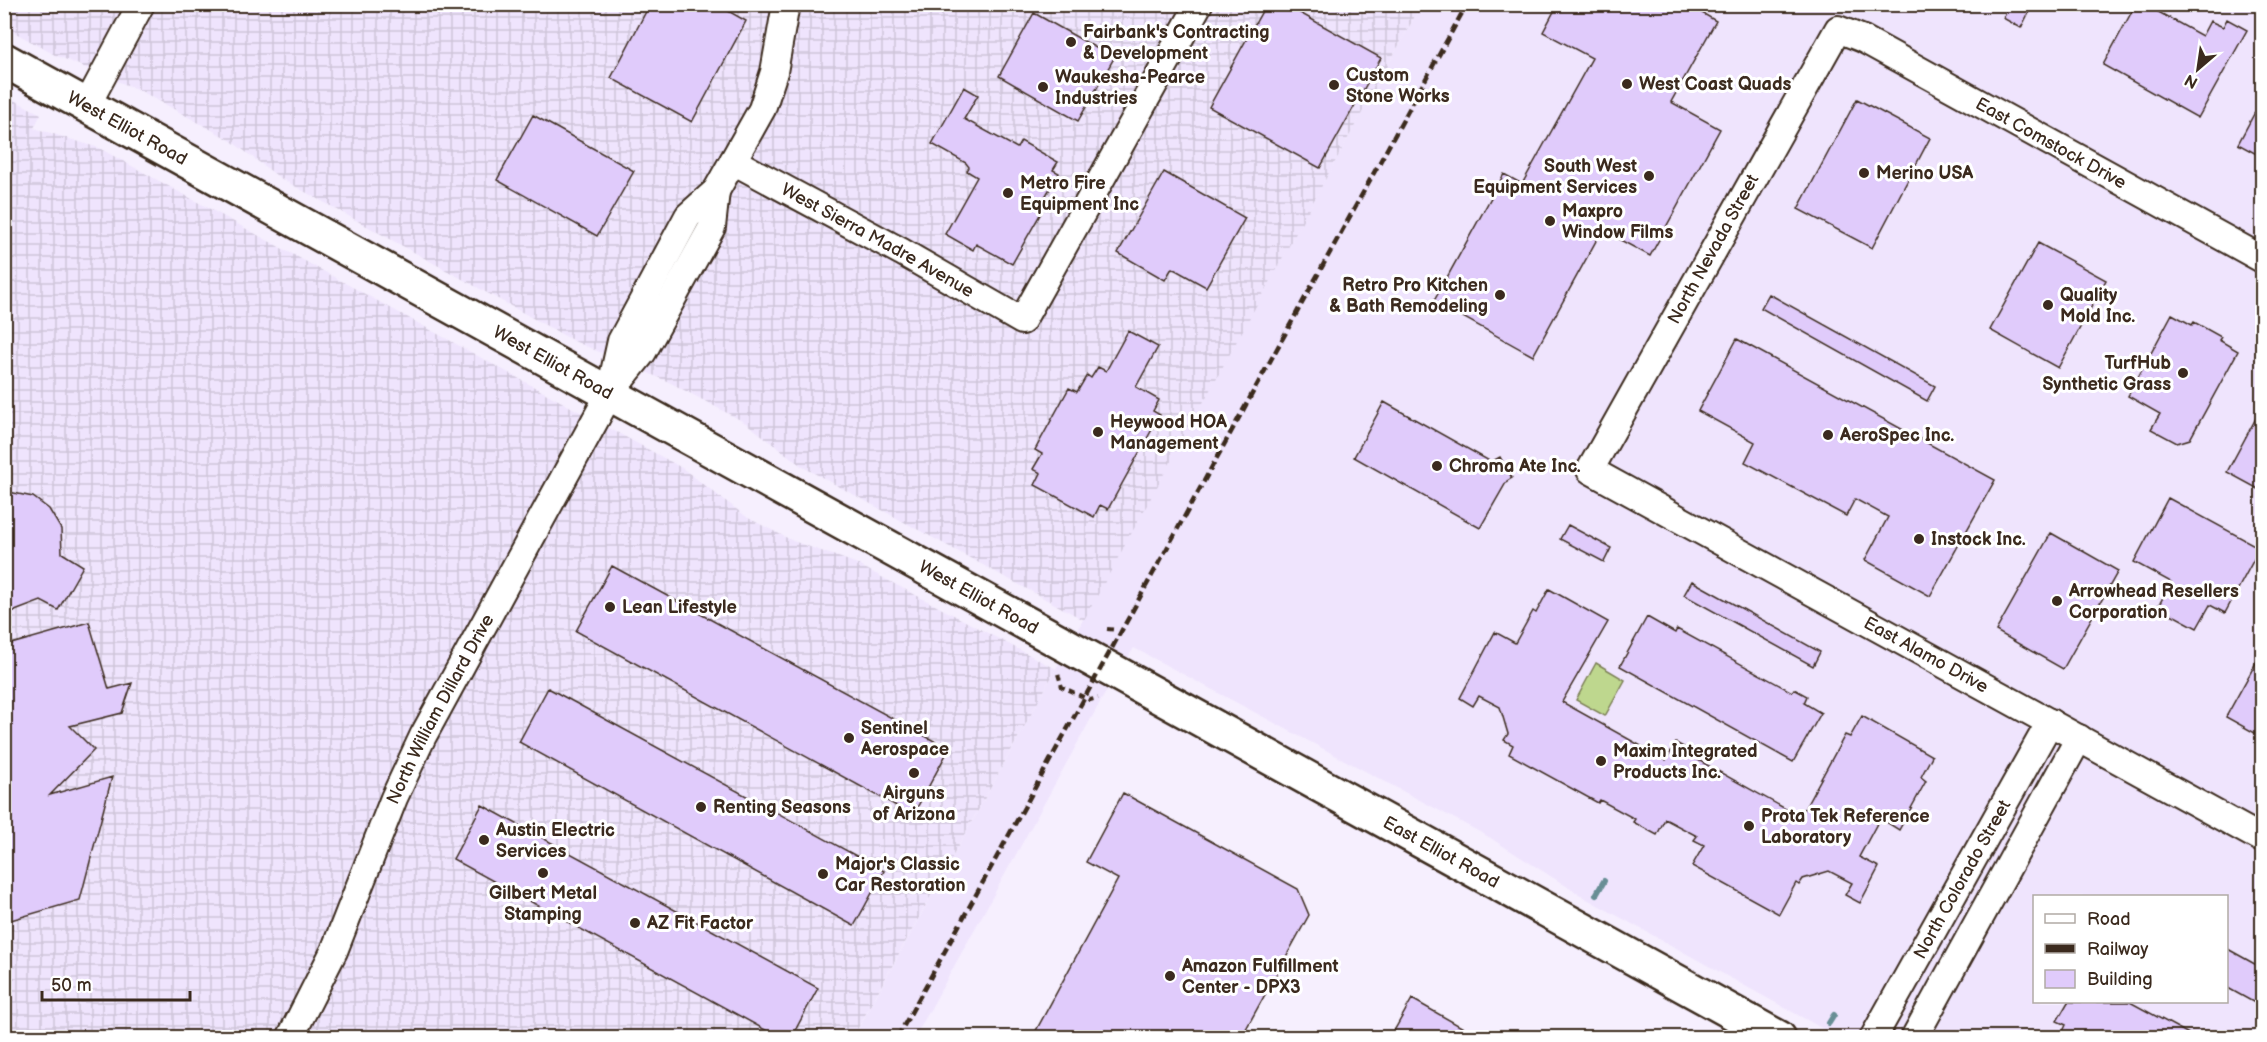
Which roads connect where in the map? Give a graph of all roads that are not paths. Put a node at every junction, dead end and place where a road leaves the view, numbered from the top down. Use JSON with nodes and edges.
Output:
{"nodes":[{"id":1,"x":141,"y":4,"type":"edge"},
{"id":2,"x":786,"y":4,"type":"edge"},
{"id":3,"x":1199,"y":4,"type":"edge"},
{"id":4,"x":1838,"y":29,"type":"joint"},
{"id":5,"x":4,"y":60,"type":"edge"},
{"id":6,"x":87,"y":105,"type":"junction"},
{"id":7,"x":733,"y":161,"type":"junction"},
{"id":8,"x":2262,"y":259,"type":"edge"},
{"id":9,"x":610,"y":393,"type":"junction"},
{"id":10,"x":1590,"y":470,"type":"joint"},
{"id":11,"x":1103,"y":665,"type":"joint"},
{"id":12,"x":2050,"y":722,"type":"junction"},
{"id":13,"x":2079,"y":738,"type":"junction"},
{"id":14,"x":2262,"y":839,"type":"edge"},
{"id":15,"x":290,"y":1038,"type":"edge"},
{"id":16,"x":1779,"y":1038,"type":"edge"},
{"id":17,"x":1873,"y":1038,"type":"edge"},
{"id":18,"x":1914,"y":1038,"type":"edge"}],
"edges":[{"from":1,"to":6,"type":"street"},
{"from":2,"to":7,"type":"street","name":"North William Dillard Drive"},
{"from":3,"to":7,"type":"street","name":"West Sierra Madre Avenue"},
{"from":4,"to":8,"type":"street","name":"East Comstock Drive"},
{"from":4,"to":10,"type":"street","name":"North Nevada Street"},
{"from":5,"to":6,"type":"main road","name":"West Elliot Road"},
{"from":6,"to":9,"type":"main road","name":"West Elliot Road"},
{"from":7,"to":9,"type":"street","name":"North William Dillard Drive"},
{"from":9,"to":11,"type":"main road","name":"West Elliot Road"},
{"from":9,"to":15,"type":"street","name":"North William Dillard Drive"},
{"from":10,"to":12,"type":"street","name":"East Alamo Drive"},
{"from":11,"to":16,"type":"main road","name":"East Elliot Road"},
{"from":12,"to":13,"type":"street","name":"East Alamo Drive"},
{"from":12,"to":17,"type":"street","name":"North Colorado Street"},
{"from":13,"to":14,"type":"street","name":"East Alamo Drive"},
{"from":13,"to":18,"type":"street","name":"North Colorado Street"}]}
